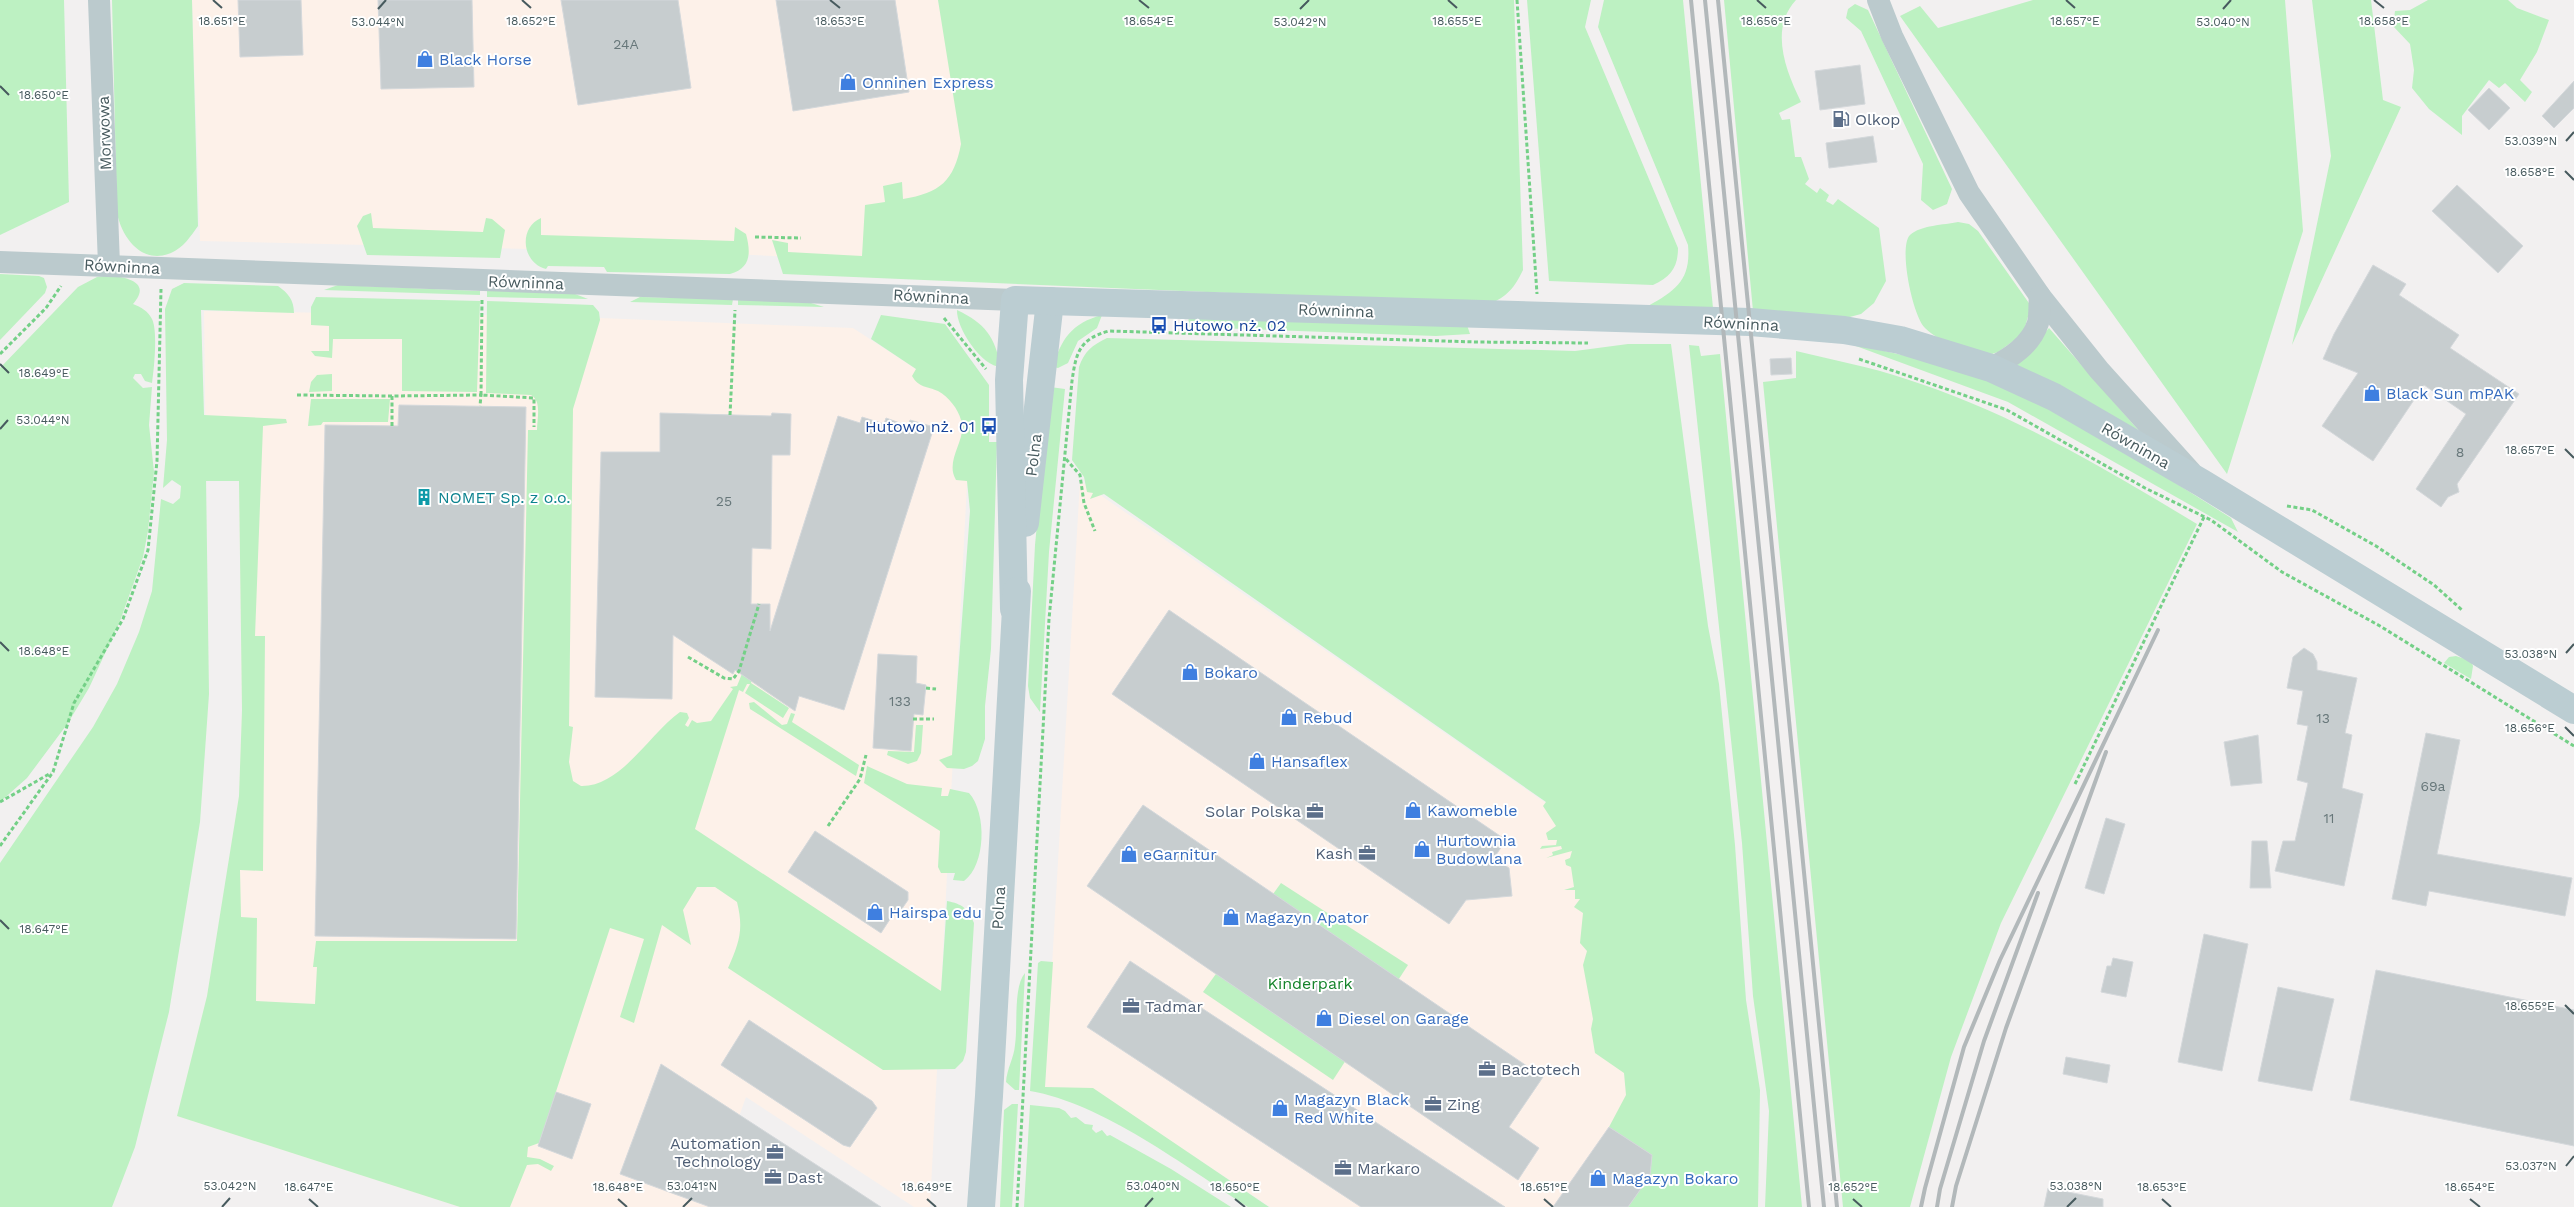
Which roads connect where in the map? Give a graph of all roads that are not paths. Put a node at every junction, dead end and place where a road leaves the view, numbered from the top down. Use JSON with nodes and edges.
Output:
{"nodes":[{"id":1,"x":99,"y":0,"type":"edge"},
{"id":2,"x":1878,"y":0,"type":"edge"},
{"id":3,"x":0,"y":262,"type":"edge"},
{"id":4,"x":109,"y":266,"type":"junction"},
{"id":5,"x":2040,"y":296,"type":"junction"},
{"id":6,"x":1015,"y":300,"type":"junction"},
{"id":7,"x":1050,"y":301,"type":"junction"},
{"id":8,"x":1991,"y":368,"type":"junction"},
{"id":9,"x":2202,"y":483,"type":"junction"},
{"id":10,"x":1014,"y":610,"type":"junction"},
{"id":11,"x":2574,"y":710,"type":"edge"},
{"id":12,"x":981,"y":1207,"type":"edge"}],
"edges":[{"from":1,"to":4,"type":"street","name":"Morwowa"},
{"from":2,"to":5,"type":"street"},
{"from":3,"to":4,"type":"street","name":"Równinna"},
{"from":4,"to":6,"type":"street","name":"Równinna"},
{"from":5,"to":8,"type":"street"},
{"from":5,"to":9,"type":"street"},
{"from":6,"to":7,"type":"street","name":"Równinna"},
{"from":6,"to":10,"type":"street","name":"Polna"},
{"from":7,"to":8,"type":"street","name":"Równinna"},
{"from":7,"to":10,"type":"street","name":"Polna"},
{"from":8,"to":9,"type":"street","name":"Równinna"},
{"from":9,"to":11,"type":"street","name":"Równinna"},
{"from":10,"to":12,"type":"street","name":"Polna"}]}
